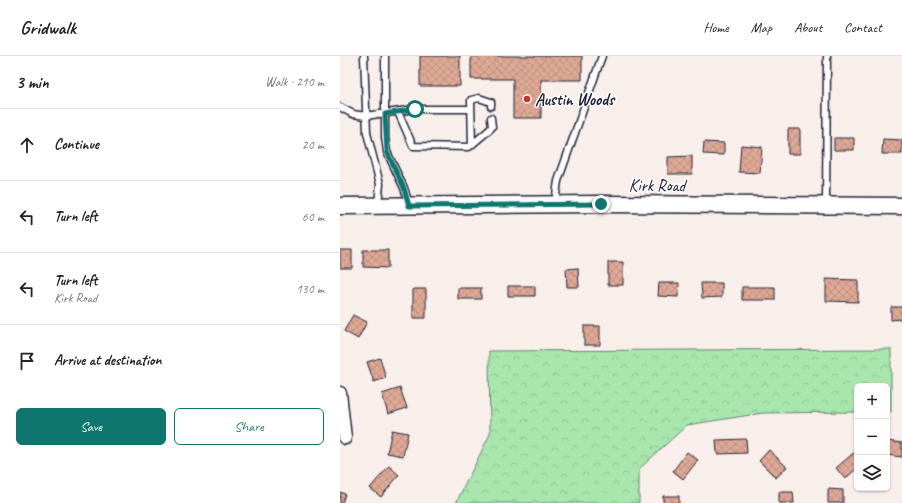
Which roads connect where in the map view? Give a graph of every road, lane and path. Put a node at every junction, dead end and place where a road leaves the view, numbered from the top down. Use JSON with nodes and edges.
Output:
{"nodes":[{"id":1,"x":364,"y":56,"type":"edge"},
{"id":2,"x":385,"y":56,"type":"edge"},
{"id":3,"x":602,"y":56,"type":"edge"},
{"id":4,"x":826,"y":56,"type":"edge"},
{"id":5,"x":491,"y":106,"type":"dead end"},
{"id":6,"x":340,"y":107,"type":"edge"},
{"id":7,"x":471,"y":109,"type":"junction"},
{"id":8,"x":398,"y":112,"type":"junction"},
{"id":9,"x":385,"y":114,"type":"junction"},
{"id":10,"x":365,"y":116,"type":"junction"},
{"id":11,"x":491,"y":118,"type":"dead end"},
{"id":12,"x":472,"y":145,"type":"junction"},
{"id":13,"x":559,"y":204,"type":"junction"},
{"id":14,"x":826,"y":205,"type":"junction"},
{"id":15,"x":340,"y":206,"type":"edge"},
{"id":16,"x":378,"y":206,"type":"junction"},
{"id":17,"x":409,"y":206,"type":"junction"},
{"id":18,"x":902,"y":206,"type":"edge"},
{"id":19,"x":340,"y":393,"type":"edge"},
{"id":20,"x":345,"y":438,"type":"dead end"}],
"edges":[{"from":1,"to":10,"type":"lane"},
{"from":2,"to":9,"type":"lane"},
{"from":3,"to":13,"type":"lane"},
{"from":4,"to":14,"type":"lane"},
{"from":5,"to":7,"type":"lane"},
{"from":6,"to":10,"type":"lane"},
{"from":7,"to":8,"type":"lane"},
{"from":7,"to":12,"type":"lane"},
{"from":8,"to":9,"type":"lane"},
{"from":8,"to":12,"type":"lane"},
{"from":9,"to":10,"type":"lane"},
{"from":9,"to":17,"type":"lane"},
{"from":10,"to":16,"type":"lane"},
{"from":11,"to":12,"type":"lane"},
{"from":13,"to":14,"type":"street","name":"Kirk Road"},
{"from":13,"to":17,"type":"street","name":"Kirk Road"},
{"from":14,"to":18,"type":"street","name":"Kirk Road"},
{"from":15,"to":16,"type":"street","name":"Kirk Road"},
{"from":16,"to":17,"type":"street","name":"Kirk Road"},
{"from":19,"to":20,"type":"street"}]}
